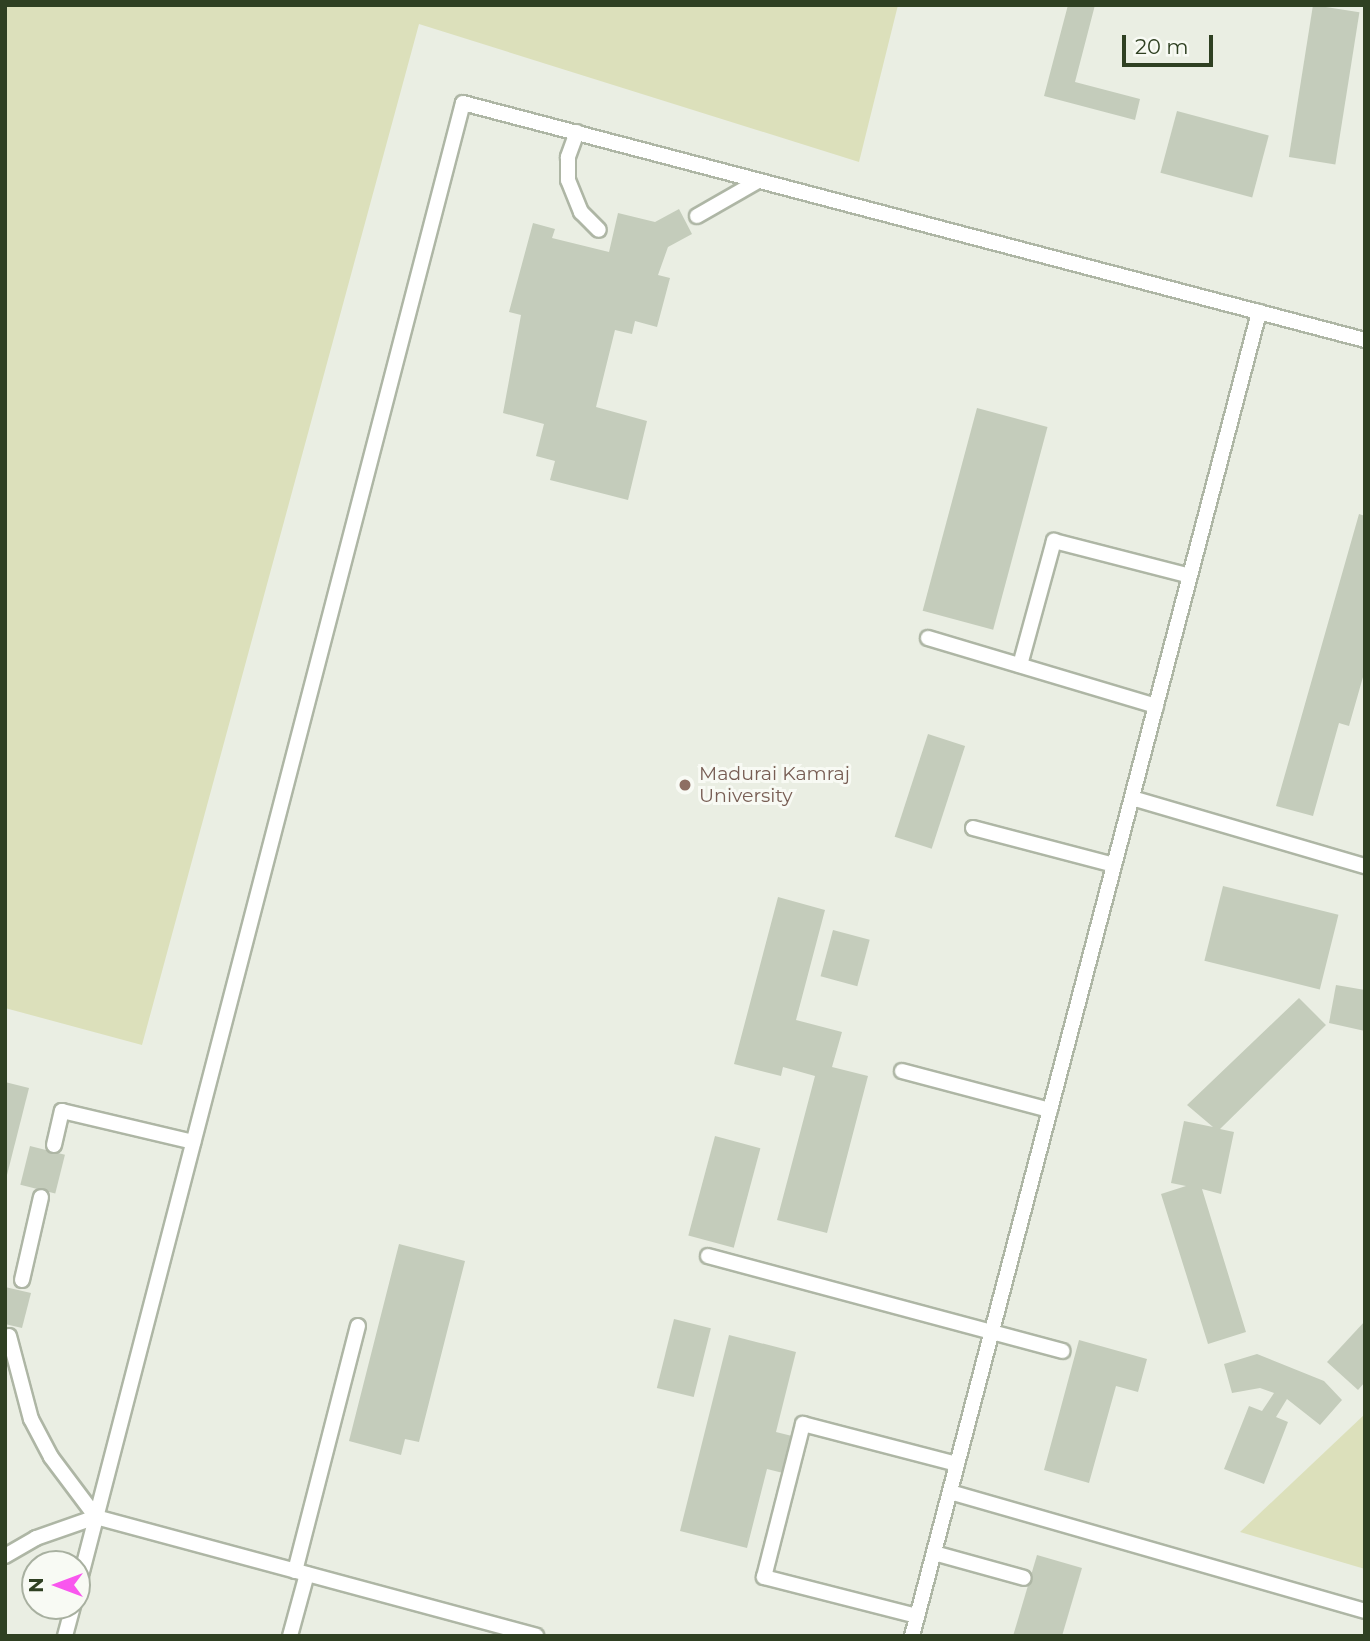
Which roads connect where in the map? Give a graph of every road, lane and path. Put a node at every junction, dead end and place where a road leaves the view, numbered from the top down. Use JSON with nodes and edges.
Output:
{"nodes":[{"id":1,"x":577,"y":132,"type":"junction"},
{"id":2,"x":758,"y":181,"type":"junction"},
{"id":3,"x":696,"y":216,"type":"dead end"},
{"id":4,"x":599,"y":230,"type":"dead end"},
{"id":5,"x":1259,"y":312,"type":"junction"},
{"id":6,"x":1365,"y":340,"type":"edge"},
{"id":7,"x":1190,"y":576,"type":"junction"},
{"id":8,"x":928,"y":638,"type":"dead end"},
{"id":9,"x":1020,"y":665,"type":"junction"},
{"id":10,"x":1156,"y":706,"type":"junction"},
{"id":11,"x":1132,"y":797,"type":"junction"},
{"id":12,"x":973,"y":828,"type":"dead end"},
{"id":13,"x":1114,"y":865,"type":"junction"},
{"id":14,"x":1365,"y":866,"type":"edge"},
{"id":15,"x":902,"y":1072,"type":"dead end"},
{"id":16,"x":1050,"y":1110,"type":"junction"},
{"id":17,"x":193,"y":1142,"type":"junction"},
{"id":18,"x":54,"y":1145,"type":"dead end"},
{"id":19,"x":41,"y":1197,"type":"dead end"},
{"id":20,"x":708,"y":1256,"type":"dead end"},
{"id":21,"x":22,"y":1280,"type":"dead end"},
{"id":22,"x":358,"y":1326,"type":"dead end"},
{"id":23,"x":992,"y":1332,"type":"junction"},
{"id":24,"x":9,"y":1336,"type":"dead end"},
{"id":25,"x":1062,"y":1351,"type":"dead end"},
{"id":26,"x":957,"y":1464,"type":"junction"},
{"id":27,"x":950,"y":1492,"type":"junction"},
{"id":28,"x":96,"y":1517,"type":"junction"},
{"id":29,"x":88,"y":1550,"type":"edge"},
{"id":30,"x":934,"y":1553,"type":"junction"},
{"id":31,"x":5,"y":1556,"type":"edge"},
{"id":32,"x":301,"y":1572,"type":"junction"},
{"id":33,"x":1024,"y":1578,"type":"dead end"},
{"id":34,"x":1365,"y":1611,"type":"edge"},
{"id":35,"x":917,"y":1616,"type":"junction"},
{"id":36,"x":290,"y":1636,"type":"edge"},
{"id":37,"x":536,"y":1636,"type":"edge"},
{"id":38,"x":912,"y":1636,"type":"edge"}],
"edges":[{"from":1,"to":2,"type":"lane"},
{"from":1,"to":4,"type":"lane"},
{"from":1,"to":17,"type":"lane"},
{"from":2,"to":3,"type":"lane"},
{"from":2,"to":5,"type":"lane"},
{"from":5,"to":6,"type":"lane"},
{"from":5,"to":7,"type":"lane"},
{"from":7,"to":9,"type":"lane"},
{"from":7,"to":10,"type":"lane"},
{"from":8,"to":9,"type":"lane"},
{"from":9,"to":10,"type":"lane"},
{"from":10,"to":11,"type":"lane"},
{"from":11,"to":13,"type":"lane"},
{"from":11,"to":14,"type":"lane"},
{"from":12,"to":13,"type":"lane"},
{"from":13,"to":16,"type":"lane"},
{"from":15,"to":16,"type":"lane"},
{"from":16,"to":23,"type":"lane"},
{"from":17,"to":18,"type":"lane"},
{"from":17,"to":28,"type":"lane"},
{"from":19,"to":21,"type":"lane"},
{"from":20,"to":23,"type":"lane"},
{"from":22,"to":32,"type":"lane"},
{"from":23,"to":25,"type":"lane"},
{"from":23,"to":26,"type":"lane"},
{"from":24,"to":28,"type":"lane"},
{"from":26,"to":27,"type":"lane"},
{"from":26,"to":35,"type":"lane"},
{"from":27,"to":30,"type":"lane"},
{"from":27,"to":34,"type":"lane"},
{"from":28,"to":29,"type":"lane"},
{"from":28,"to":31,"type":"lane"},
{"from":28,"to":32,"type":"lane"},
{"from":30,"to":33,"type":"lane"},
{"from":30,"to":35,"type":"lane"},
{"from":32,"to":36,"type":"lane"},
{"from":32,"to":37,"type":"lane"},
{"from":35,"to":38,"type":"lane"}]}
